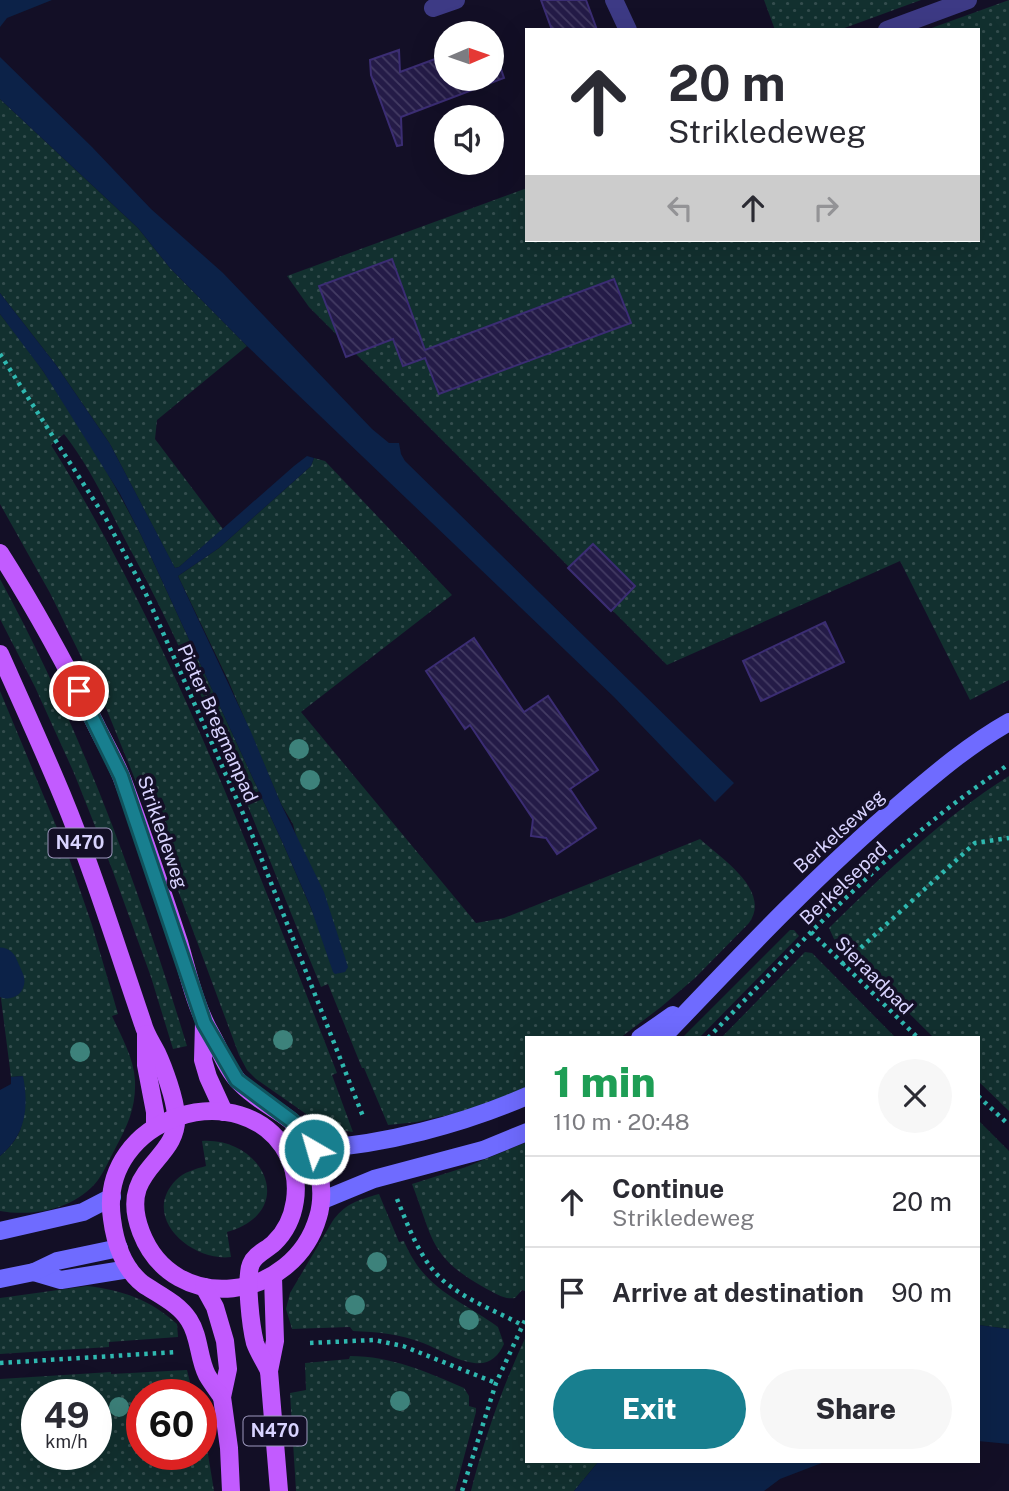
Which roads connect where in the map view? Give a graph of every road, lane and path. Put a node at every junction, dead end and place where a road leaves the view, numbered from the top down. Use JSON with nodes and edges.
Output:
{"nodes":[{"id":1,"x":456,"y":0,"type":"edge"},
{"id":2,"x":614,"y":0,"type":"edge"},
{"id":3,"x":968,"y":0,"type":"edge"},
{"id":4,"x":433,"y":8,"type":"dead end"},
{"id":5,"x":627,"y":28,"type":"edge"},
{"id":6,"x":892,"y":28,"type":"edge"},
{"id":7,"x":0,"y":354,"type":"edge"},
{"id":8,"x":0,"y":553,"type":"edge"},
{"id":9,"x":0,"y":654,"type":"edge"},
{"id":10,"x":1009,"y":722,"type":"edge"},
{"id":11,"x":1009,"y":764,"type":"edge"},
{"id":12,"x":1009,"y":838,"type":"edge"},
{"id":13,"x":811,"y":932,"type":"junction"},
{"id":14,"x":842,"y":965,"type":"junction"},
{"id":15,"x":709,"y":987,"type":"junction"},
{"id":16,"x":204,"y":1023,"type":"junction"},
{"id":17,"x":146,"y":1034,"type":"junction"},
{"id":18,"x":643,"y":1036,"type":"edge"},
{"id":19,"x":664,"y":1036,"type":"edge"},
{"id":20,"x":710,"y":1036,"type":"edge"},
{"id":21,"x":916,"y":1036,"type":"edge"},
{"id":22,"x":525,"y":1097,"type":"edge"},
{"id":23,"x":980,"y":1098,"type":"edge"},
{"id":24,"x":224,"y":1111,"type":"junction"},
{"id":25,"x":177,"y":1118,"type":"junction"},
{"id":26,"x":366,"y":1124,"type":"dead end"},
{"id":27,"x":1009,"y":1125,"type":"edge"},
{"id":28,"x":155,"y":1126,"type":"junction"},
{"id":29,"x":525,"y":1133,"type":"edge"},
{"id":30,"x":314,"y":1149,"type":"junction"},
{"id":31,"x":286,"y":1151,"type":"junction"},
{"id":32,"x":394,"y":1194,"type":"dead end"},
{"id":33,"x":112,"y":1197,"type":"junction"},
{"id":34,"x":323,"y":1200,"type":"junction"},
{"id":35,"x":0,"y":1231,"type":"edge"},
{"id":36,"x":119,"y":1248,"type":"junction"},
{"id":37,"x":149,"y":1248,"type":"junction"},
{"id":38,"x":129,"y":1269,"type":"junction"},
{"id":39,"x":34,"y":1272,"type":"junction"},
{"id":40,"x":273,"y":1277,"type":"junction"},
{"id":41,"x":0,"y":1279,"type":"edge"},
{"id":42,"x":250,"y":1286,"type":"junction"},
{"id":43,"x":204,"y":1287,"type":"junction"},
{"id":44,"x":525,"y":1320,"type":"edge"},
{"id":45,"x":522,"y":1325,"type":"junction"},
{"id":46,"x":310,"y":1343,"type":"dead end"},
{"id":47,"x":181,"y":1351,"type":"dead end"},
{"id":48,"x":0,"y":1363,"type":"edge"},
{"id":49,"x":269,"y":1371,"type":"junction"},
{"id":50,"x":496,"y":1382,"type":"junction"},
{"id":51,"x":222,"y":1397,"type":"junction"},
{"id":52,"x":231,"y":1491,"type":"edge"},
{"id":53,"x":279,"y":1491,"type":"edge"},
{"id":54,"x":462,"y":1491,"type":"edge"}],
"edges":[{"from":1,"to":4,"type":"street"},
{"from":2,"to":5,"type":"street"},
{"from":3,"to":6,"type":"street"},
{"from":7,"to":26,"type":"path","name":"Pieter Bregmanpad"},
{"from":8,"to":16,"type":"main road","name":"Strikledeweg","number":"N470"},
{"from":9,"to":17,"type":"main road","number":"N470"},
{"from":10,"to":15,"type":"street","name":"Berkelseweg"},
{"from":11,"to":13,"type":"path","name":"Berkelsepad"},
{"from":12,"to":14,"type":"path"},
{"from":13,"to":14,"type":"path","name":"Sieraadpad"},
{"from":13,"to":20,"type":"path","name":"Berkelsepad"},
{"from":14,"to":21,"type":"path","name":"Sieraadpad"},
{"from":15,"to":18,"type":"street","name":"Berkelseweg"},
{"from":15,"to":19,"type":"street","name":"Berkelseweg"},
{"from":16,"to":24,"type":"main road","name":"Strikledeweg","number":"N470"},
{"from":16,"to":30,"type":"main road","name":"Strikledeweg","number":"N470"},
{"from":17,"to":25,"type":"main road","number":"N470"},
{"from":17,"to":28,"type":"main road","number":"N470"},
{"from":22,"to":30,"type":"street"},
{"from":23,"to":27,"type":"path"},
{"from":24,"to":25,"type":"main road","number":"N470"},
{"from":24,"to":31,"type":"main road","number":"N470"},
{"from":25,"to":28,"type":"main road","number":"N470"},
{"from":25,"to":37,"type":"main road","number":"N470"},
{"from":28,"to":33,"type":"main road","number":"N470"},
{"from":29,"to":34,"type":"street"},
{"from":30,"to":31,"type":"main road"},
{"from":30,"to":34,"type":"main road","number":"N470"},
{"from":31,"to":42,"type":"main road","number":"N470"},
{"from":32,"to":45,"type":"path"},
{"from":33,"to":35,"type":"street"},
{"from":33,"to":36,"type":"main road","number":"N470"},
{"from":34,"to":40,"type":"main road","number":"N470"},
{"from":36,"to":37,"type":"main road"},
{"from":36,"to":38,"type":"main road","number":"N470"},
{"from":36,"to":39,"type":"street"},
{"from":37,"to":43,"type":"main road","number":"N470"},
{"from":38,"to":39,"type":"street"},
{"from":38,"to":51,"type":"main road","number":"N470"},
{"from":39,"to":41,"type":"street"},
{"from":40,"to":42,"type":"main road","number":"N470"},
{"from":40,"to":49,"type":"main road","number":"N470"},
{"from":42,"to":43,"type":"main road","number":"N470"},
{"from":42,"to":49,"type":"main road","number":"N470"},
{"from":43,"to":51,"type":"main road","number":"N470"},
{"from":44,"to":45,"type":"path"},
{"from":45,"to":50,"type":"path"},
{"from":46,"to":50,"type":"path"},
{"from":47,"to":48,"type":"path"},
{"from":49,"to":53,"type":"main road","number":"N470"},
{"from":50,"to":54,"type":"path"},
{"from":51,"to":52,"type":"main road","number":"N470"}]}
